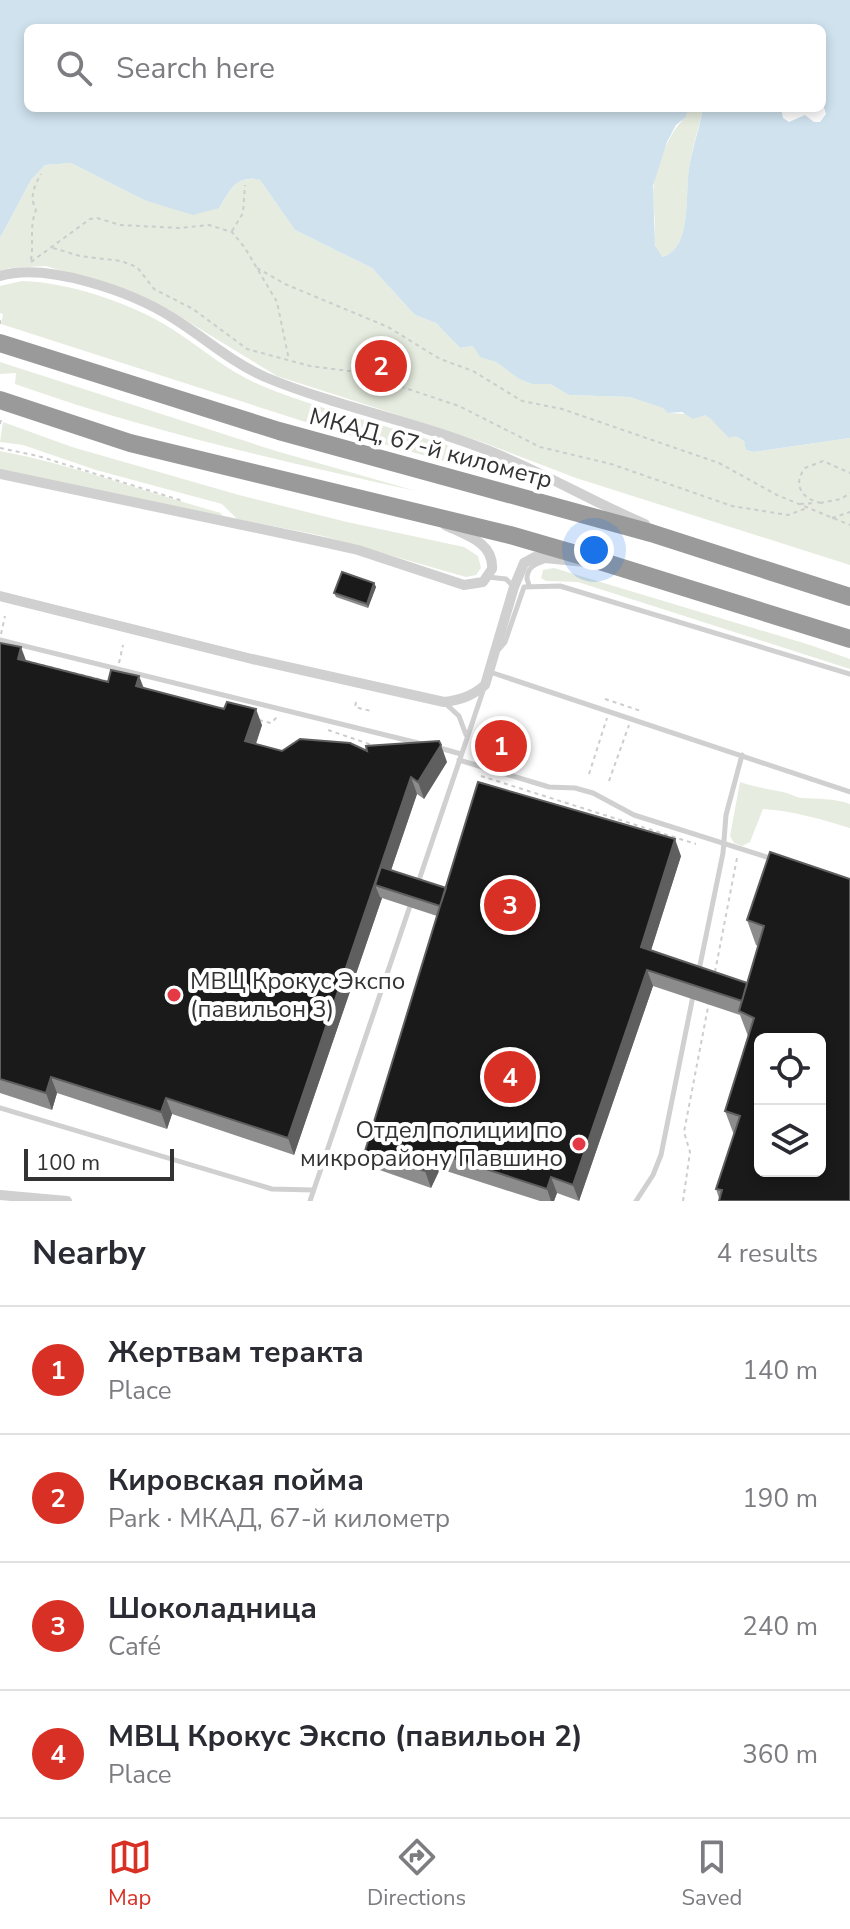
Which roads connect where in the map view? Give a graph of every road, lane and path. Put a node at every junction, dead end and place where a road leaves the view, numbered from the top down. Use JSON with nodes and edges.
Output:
{"nodes":[{"id":1,"x":41,"y":174,"type":"dead end"},
{"id":2,"x":245,"y":185,"type":"dead end"},
{"id":3,"x":232,"y":232,"type":"junction"},
{"id":4,"x":53,"y":248,"type":"junction"},
{"id":5,"x":30,"y":266,"type":"junction"},
{"id":6,"x":257,"y":268,"type":"junction"},
{"id":7,"x":0,"y":276,"type":"edge"},
{"id":8,"x":0,"y":343,"type":"edge"},
{"id":9,"x":289,"y":361,"type":"junction"},
{"id":10,"x":2,"y":415,"type":"edge"},
{"id":11,"x":0,"y":448,"type":"edge"},
{"id":12,"x":850,"y":473,"type":"edge"},
{"id":13,"x":0,"y":474,"type":"edge"},
{"id":14,"x":850,"y":493,"type":"edge"},
{"id":15,"x":821,"y":503,"type":"junction"},
{"id":16,"x":195,"y":505,"type":"dead end"},
{"id":17,"x":799,"y":505,"type":"junction"},
{"id":18,"x":807,"y":508,"type":"junction"},
{"id":19,"x":850,"y":512,"type":"edge"},
{"id":20,"x":425,"y":516,"type":"junction"},
{"id":21,"x":831,"y":518,"type":"junction"},
{"id":22,"x":850,"y":525,"type":"edge"},
{"id":23,"x":553,"y":559,"type":"junction"},
{"id":24,"x":735,"y":561,"type":"junction"},
{"id":25,"x":603,"y":562,"type":"junction"},
{"id":26,"x":488,"y":577,"type":"junction"},
{"id":27,"x":530,"y":585,"type":"junction"},
{"id":28,"x":514,"y":587,"type":"junction"},
{"id":29,"x":0,"y":596,"type":"edge"},
{"id":30,"x":850,"y":597,"type":"edge"},
{"id":31,"x":5,"y":616,"type":"dead end"},
{"id":32,"x":0,"y":639,"type":"edge"},
{"id":33,"x":850,"y":639,"type":"edge"},
{"id":34,"x":492,"y":658,"type":"junction"},
{"id":35,"x":27,"y":661,"type":"edge"},
{"id":36,"x":489,"y":672,"type":"junction"},
{"id":37,"x":850,"y":674,"type":"edge"},
{"id":38,"x":115,"y":683,"type":"edge"},
{"id":39,"x":485,"y":685,"type":"junction"},
{"id":40,"x":605,"y":699,"type":"dead end"},
{"id":41,"x":356,"y":702,"type":"dead end"},
{"id":42,"x":444,"y":702,"type":"junction"},
{"id":43,"x":371,"y":711,"type":"dead end"},
{"id":44,"x":641,"y":711,"type":"dead end"},
{"id":45,"x":282,"y":713,"type":"dead end"},
{"id":46,"x":607,"y":718,"type":"dead end"},
{"id":47,"x":257,"y":719,"type":"edge"},
{"id":48,"x":629,"y":725,"type":"dead end"},
{"id":49,"x":323,"y":728,"type":"dead end"},
{"id":50,"x":465,"y":744,"type":"junction"},
{"id":51,"x":376,"y":746,"type":"edge"},
{"id":52,"x":742,"y":755,"type":"junction"},
{"id":53,"x":460,"y":757,"type":"junction"},
{"id":54,"x":589,"y":774,"type":"dead end"},
{"id":55,"x":481,"y":776,"type":"dead end"},
{"id":56,"x":609,"y":781,"type":"dead end"},
{"id":57,"x":850,"y":792,"type":"edge"},
{"id":58,"x":723,"y":843,"type":"junction"},
{"id":59,"x":696,"y":844,"type":"dead end"},
{"id":60,"x":737,"y":858,"type":"dead end"},
{"id":61,"x":775,"y":860,"type":"edge"},
{"id":62,"x":715,"y":971,"type":"edge"},
{"id":63,"x":698,"y":974,"type":"edge"},
{"id":64,"x":695,"y":989,"type":"edge"},
{"id":65,"x":710,"y":1000,"type":"edge"},
{"id":66,"x":0,"y":1108,"type":"edge"},
{"id":67,"x":313,"y":1190,"type":"junction"},
{"id":68,"x":0,"y":1195,"type":"edge"},
{"id":69,"x":67,"y":1201,"type":"edge"},
{"id":70,"x":310,"y":1201,"type":"edge"},
{"id":71,"x":636,"y":1201,"type":"edge"},
{"id":72,"x":683,"y":1201,"type":"edge"}],
"edges":[{"from":1,"to":5,"type":"path"},
{"from":2,"to":3,"type":"path"},
{"from":3,"to":4,"type":"path"},
{"from":3,"to":6,"type":"path"},
{"from":4,"to":5,"type":"path"},
{"from":4,"to":9,"type":"path"},
{"from":5,"to":7,"type":"street"},
{"from":5,"to":24,"type":"street"},
{"from":6,"to":9,"type":"path"},
{"from":6,"to":17,"type":"path"},
{"from":8,"to":24,"type":"highway","name":"МКАД, 67-й километр"},
{"from":9,"to":18,"type":"path"},
{"from":10,"to":20,"type":"highway"},
{"from":11,"to":16,"type":"path"},
{"from":12,"to":15,"type":"path"},
{"from":13,"to":26,"type":"street"},
{"from":14,"to":15,"type":"path"},
{"from":15,"to":17,"type":"path"},
{"from":17,"to":18,"type":"path"},
{"from":18,"to":21,"type":"path"},
{"from":19,"to":21,"type":"path"},
{"from":20,"to":25,"type":"highway"},
{"from":20,"to":26,"type":"street"},
{"from":21,"to":22,"type":"path"},
{"from":23,"to":25,"type":"street"},
{"from":23,"to":27,"type":"lane"},
{"from":23,"to":28,"type":"street"},
{"from":24,"to":30,"type":"highway","name":"МКАД, 67-й километр"},
{"from":25,"to":33,"type":"highway"},
{"from":26,"to":28,"type":"lane"},
{"from":27,"to":34,"type":"lane"},
{"from":27,"to":37,"type":"lane"},
{"from":28,"to":34,"type":"street"},
{"from":29,"to":42,"type":"street"},
{"from":31,"to":32,"type":"path"},
{"from":32,"to":53,"type":"lane"},
{"from":34,"to":36,"type":"street"},
{"from":35,"to":38,"type":"path"},
{"from":36,"to":39,"type":"street"},
{"from":36,"to":52,"type":"lane"},
{"from":39,"to":42,"type":"street"},
{"from":39,"to":50,"type":"lane"},
{"from":40,"to":44,"type":"path"},
{"from":41,"to":43,"type":"path"},
{"from":42,"to":50,"type":"lane"},
{"from":45,"to":47,"type":"path"},
{"from":46,"to":54,"type":"path"},
{"from":48,"to":56,"type":"path"},
{"from":49,"to":51,"type":"path"},
{"from":50,"to":53,"type":"lane"},
{"from":52,"to":57,"type":"lane"},
{"from":52,"to":58,"type":"lane"},
{"from":53,"to":58,"type":"lane"},
{"from":53,"to":67,"type":"lane"},
{"from":55,"to":59,"type":"path"},
{"from":58,"to":61,"type":"lane"},
{"from":58,"to":63,"type":"lane"},
{"from":60,"to":62,"type":"path"},
{"from":64,"to":71,"type":"lane"},
{"from":65,"to":72,"type":"path"},
{"from":66,"to":67,"type":"lane"},
{"from":67,"to":70,"type":"lane"},
{"from":68,"to":69,"type":"street"}]}
